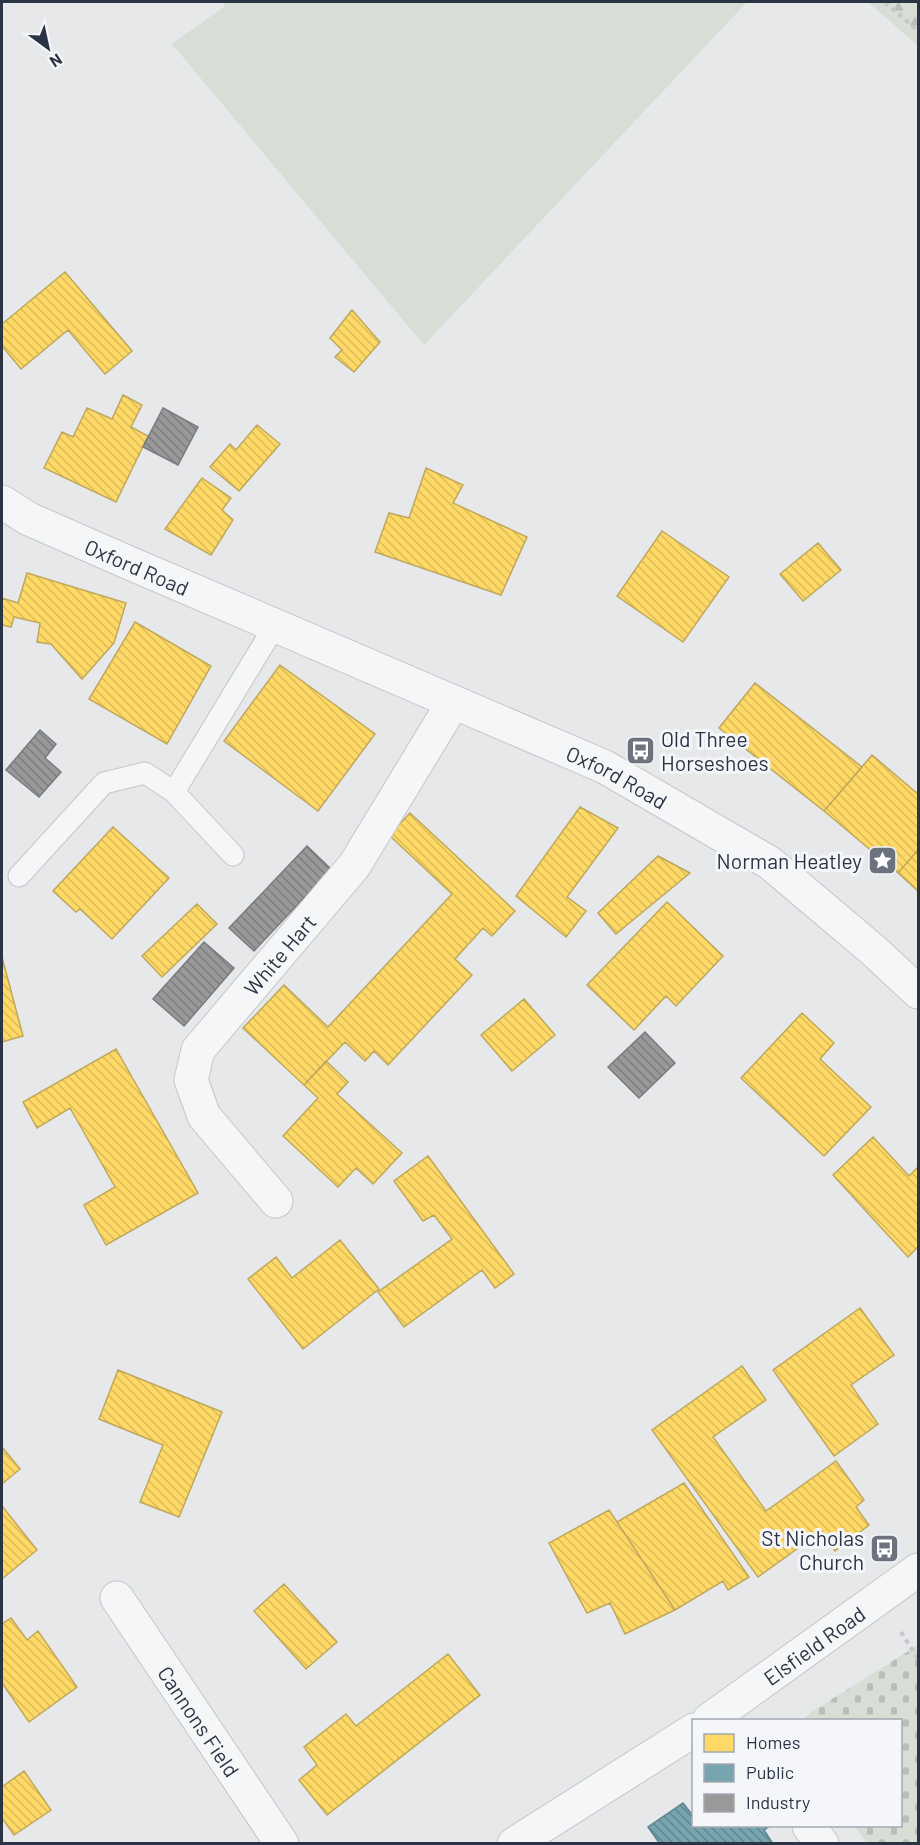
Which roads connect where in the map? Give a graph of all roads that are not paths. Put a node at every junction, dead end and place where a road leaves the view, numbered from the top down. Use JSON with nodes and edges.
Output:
{"nodes":[{"id":1,"x":2,"y":502,"type":"edge"},
{"id":2,"x":274,"y":627,"type":"junction"},
{"id":3,"x":453,"y":703,"type":"junction"},
{"id":4,"x":174,"y":792,"type":"junction"},
{"id":5,"x":233,"y":855,"type":"dead end"},
{"id":6,"x":19,"y":876,"type":"dead end"},
{"id":7,"x":918,"y":992,"type":"edge"},
{"id":8,"x":276,"y":1201,"type":"dead end"},
{"id":9,"x":918,"y":1570,"type":"edge"},
{"id":10,"x":117,"y":1598,"type":"dead end"},
{"id":11,"x":722,"y":1717,"type":"edge"},
{"id":12,"x":692,"y":1731,"type":"edge"},
{"id":13,"x":810,"y":1827,"type":"edge"},
{"id":14,"x":282,"y":1844,"type":"edge"},
{"id":15,"x":514,"y":1844,"type":"edge"},
{"id":16,"x":822,"y":1844,"type":"edge"}],
"edges":[{"from":1,"to":2,"type":"street","name":"Oxford Road"},
{"from":2,"to":3,"type":"street","name":"Oxford Road"},
{"from":2,"to":4,"type":"lane"},
{"from":3,"to":7,"type":"street","name":"Oxford Road"},
{"from":3,"to":8,"type":"street","name":"White Hart"},
{"from":4,"to":5,"type":"lane"},
{"from":4,"to":6,"type":"lane"},
{"from":9,"to":11,"type":"street","name":"Elsfield Road"},
{"from":10,"to":14,"type":"street","name":"Cannons Field"},
{"from":12,"to":15,"type":"street"},
{"from":13,"to":16,"type":"street"}]}
